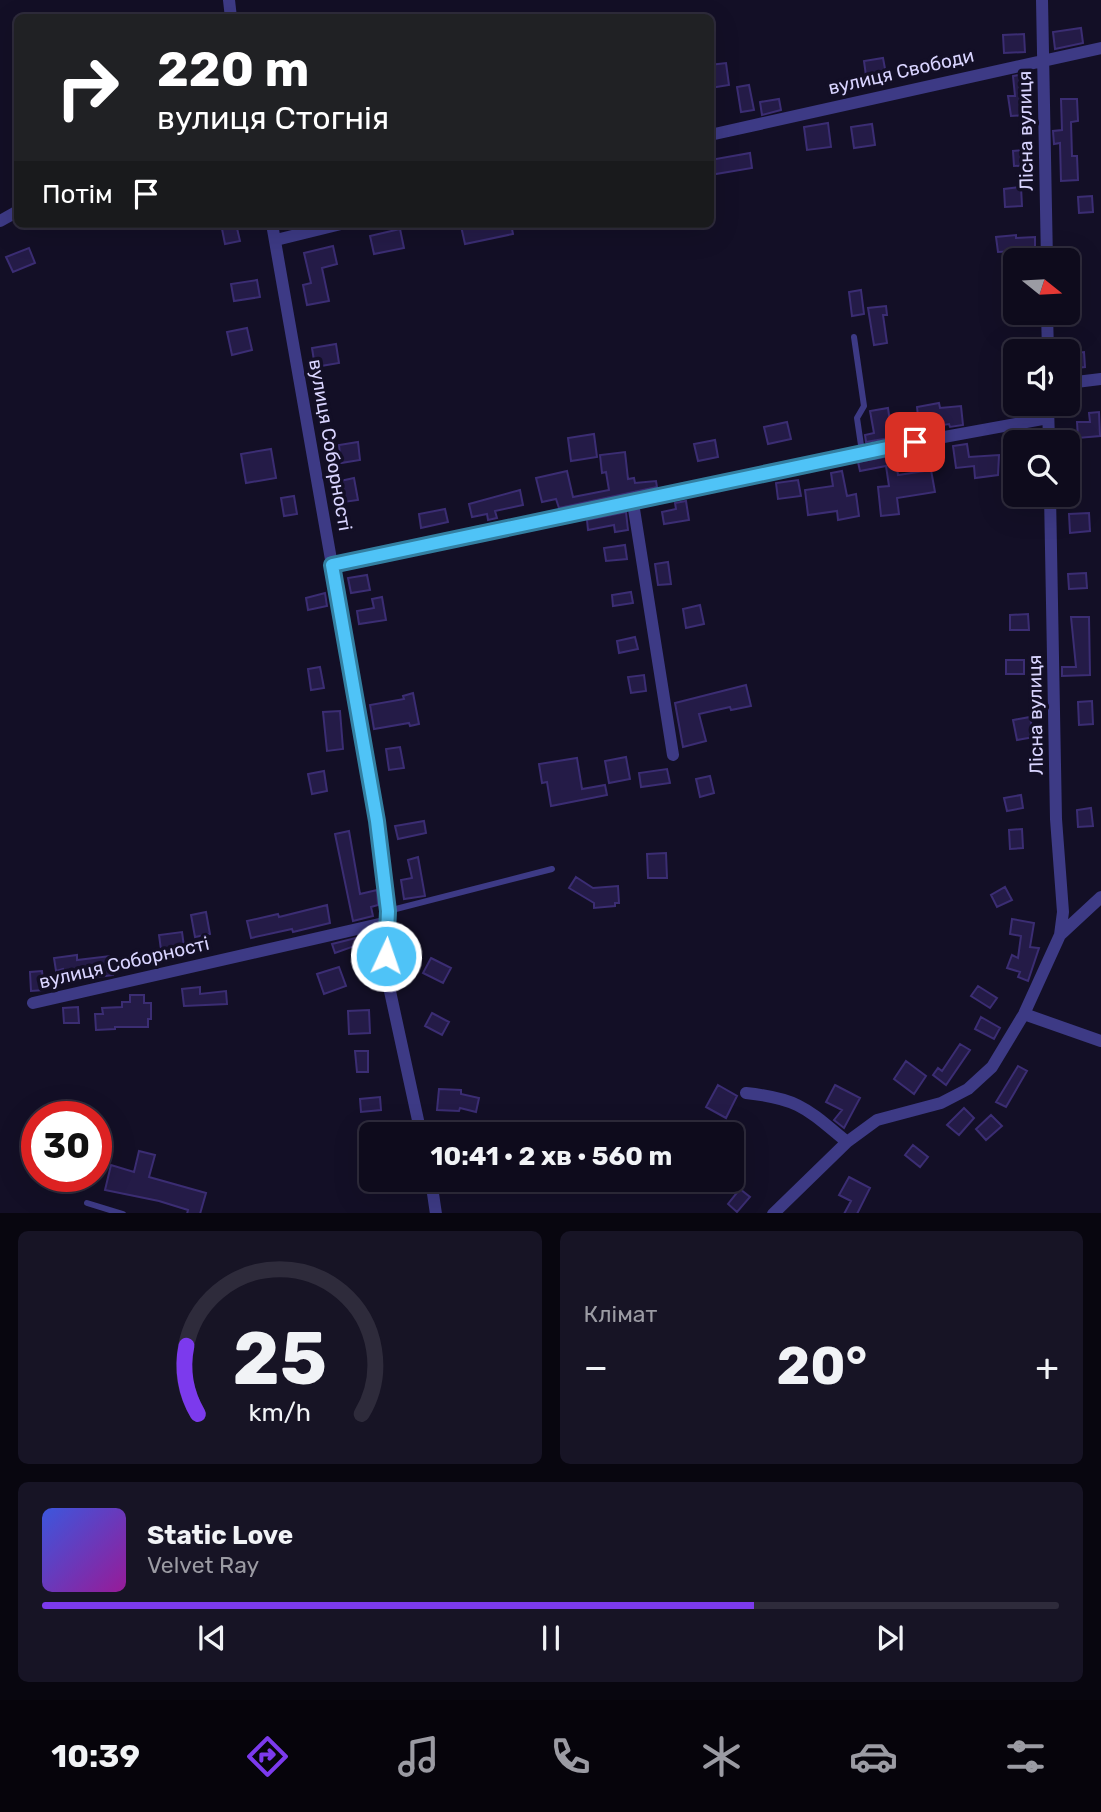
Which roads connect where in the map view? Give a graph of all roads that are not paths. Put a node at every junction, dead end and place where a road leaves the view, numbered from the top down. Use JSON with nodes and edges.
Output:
{"nodes":[{"id":1,"x":1042,"y":0,"type":"edge"},
{"id":2,"x":1101,"y":48,"type":"edge"},
{"id":3,"x":1044,"y":58,"type":"junction"},
{"id":4,"x":714,"y":134,"type":"edge"},
{"id":5,"x":273,"y":228,"type":"edge"},
{"id":6,"x":325,"y":228,"type":"edge"},
{"id":7,"x":276,"y":240,"type":"junction"},
{"id":8,"x":1046,"y":248,"type":"edge"},
{"id":9,"x":854,"y":337,"type":"dead end"},
{"id":10,"x":1101,"y":379,"type":"edge"},
{"id":11,"x":1080,"y":382,"type":"edge"},
{"id":12,"x":1025,"y":416,"type":"edge"},
{"id":13,"x":862,"y":452,"type":"junction"},
{"id":14,"x":633,"y":502,"type":"junction"},
{"id":15,"x":1050,"y":507,"type":"edge"},
{"id":16,"x":332,"y":565,"type":"junction"},
{"id":17,"x":673,"y":755,"type":"dead end"},
{"id":18,"x":551,"y":869,"type":"dead end"},
{"id":19,"x":1101,"y":897,"type":"edge"},
{"id":20,"x":388,"y":916,"type":"junction"},
{"id":21,"x":1060,"y":935,"type":"junction"},
{"id":22,"x":33,"y":1003,"type":"dead end"},
{"id":23,"x":1024,"y":1014,"type":"junction"},
{"id":24,"x":1101,"y":1041,"type":"edge"},
{"id":25,"x":746,"y":1093,"type":"dead end"},
{"id":26,"x":418,"y":1122,"type":"edge"},
{"id":27,"x":847,"y":1142,"type":"junction"},
{"id":28,"x":432,"y":1192,"type":"edge"},
{"id":29,"x":87,"y":1203,"type":"dead end"},
{"id":30,"x":123,"y":1213,"type":"edge"},
{"id":31,"x":436,"y":1213,"type":"edge"},
{"id":32,"x":773,"y":1213,"type":"edge"}],
"edges":[{"from":1,"to":3,"type":"street","name":"Лісна вулиця"},
{"from":2,"to":3,"type":"street","name":"вулиця Свободи"},
{"from":3,"to":4,"type":"street","name":"вулиця Свободи"},
{"from":3,"to":8,"type":"street","name":"Лісна вулиця"},
{"from":5,"to":7,"type":"street","name":"вулиця Соборності"},
{"from":6,"to":7,"type":"street"},
{"from":7,"to":16,"type":"street","name":"вулиця Соборності"},
{"from":9,"to":13,"type":"lane"},
{"from":10,"to":11,"type":"street"},
{"from":12,"to":13,"type":"street"},
{"from":13,"to":14,"type":"street"},
{"from":14,"to":16,"type":"street"},
{"from":14,"to":17,"type":"street"},
{"from":15,"to":21,"type":"street","name":"Лісна вулиця"},
{"from":16,"to":20,"type":"street","name":"вулиця Соборності"},
{"from":18,"to":20,"type":"lane"},
{"from":19,"to":21,"type":"street"},
{"from":20,"to":22,"type":"street","name":"вулиця Соборності"},
{"from":20,"to":26,"type":"street","name":"вулиця Соборності"},
{"from":21,"to":23,"type":"street"},
{"from":23,"to":24,"type":"street"},
{"from":23,"to":27,"type":"street"},
{"from":25,"to":27,"type":"street"},
{"from":27,"to":32,"type":"street"},
{"from":28,"to":31,"type":"street"},
{"from":29,"to":30,"type":"lane"}]}
